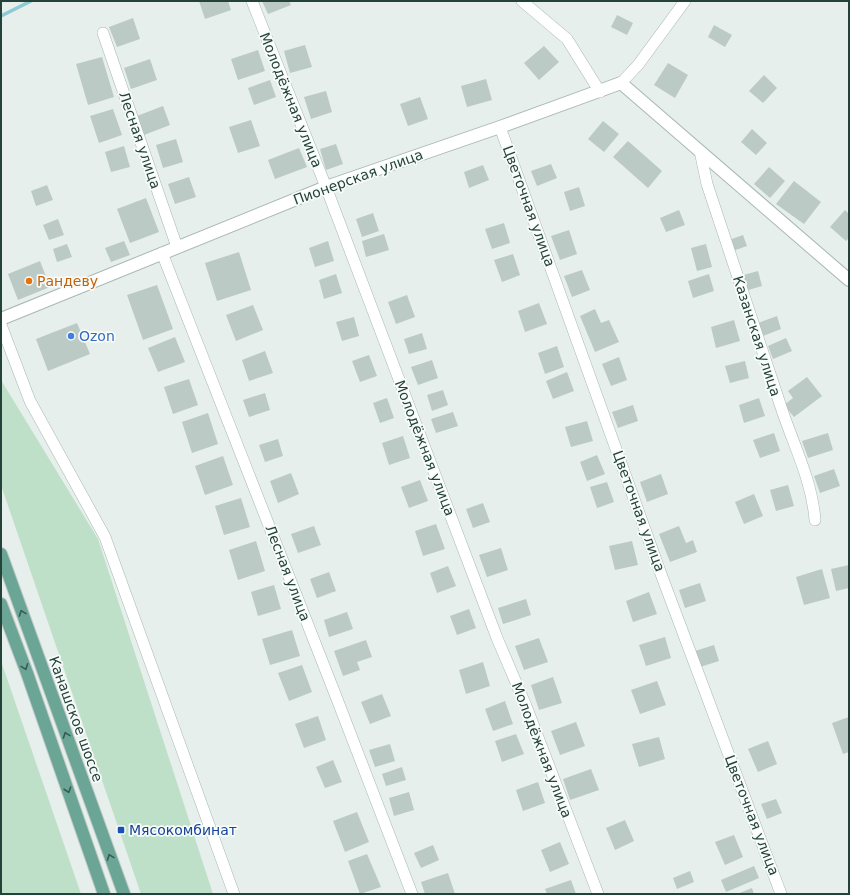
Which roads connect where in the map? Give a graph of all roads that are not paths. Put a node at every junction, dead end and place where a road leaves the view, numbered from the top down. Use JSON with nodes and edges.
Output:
{"nodes":[{"id":1,"x":252,"y":1,"type":"edge"},
{"id":2,"x":522,"y":1,"type":"edge"},
{"id":3,"x":685,"y":1,"type":"edge"},
{"id":4,"x":103,"y":33,"type":"dead end"},
{"id":5,"x":622,"y":83,"type":"junction"},
{"id":6,"x":600,"y":92,"type":"junction"},
{"id":7,"x":500,"y":127,"type":"junction"},
{"id":8,"x":700,"y":151,"type":"junction"},
{"id":9,"x":326,"y":187,"type":"junction"},
{"id":10,"x":177,"y":247,"type":"junction"},
{"id":11,"x":162,"y":253,"type":"junction"},
{"id":12,"x":849,"y":280,"type":"edge"},
{"id":13,"x":1,"y":319,"type":"edge"},
{"id":14,"x":1,"y":325,"type":"edge"},
{"id":15,"x":815,"y":520,"type":"dead end"},
{"id":16,"x":1,"y":554,"type":"edge"},
{"id":17,"x":1,"y":604,"type":"edge"},
{"id":18,"x":104,"y":894,"type":"edge"},
{"id":19,"x":124,"y":894,"type":"edge"},
{"id":20,"x":234,"y":894,"type":"edge"},
{"id":21,"x":412,"y":894,"type":"edge"},
{"id":22,"x":598,"y":894,"type":"edge"},
{"id":23,"x":781,"y":894,"type":"edge"}],
"edges":[{"from":1,"to":9,"type":"street","name":"Молодёжная улица"},
{"from":2,"to":6,"type":"street"},
{"from":3,"to":5,"type":"street","name":"Пионерская улица"},
{"from":4,"to":10,"type":"street","name":"Лесная улица"},
{"from":5,"to":6,"type":"street","name":"Пионерская улица"},
{"from":5,"to":8,"type":"street"},
{"from":6,"to":7,"type":"street","name":"Пионерская улица"},
{"from":7,"to":9,"type":"street","name":"Пионерская улица"},
{"from":7,"to":23,"type":"street","name":"Цветочная улица"},
{"from":8,"to":12,"type":"street"},
{"from":8,"to":15,"type":"street","name":"Казанская улица"},
{"from":9,"to":10,"type":"street","name":"Пионерская улица"},
{"from":9,"to":22,"type":"street","name":"Молодёжная улица"},
{"from":10,"to":11,"type":"street","name":"Пионерская улица"},
{"from":11,"to":13,"type":"street","name":"Пионерская улица"},
{"from":11,"to":21,"type":"street","name":"Лесная улица"},
{"from":14,"to":20,"type":"street"},
{"from":19,"to":16,"type":"main road","name":"Канашское шоссе","one_way":true},
{"from":17,"to":18,"type":"main road","one_way":true}]}
